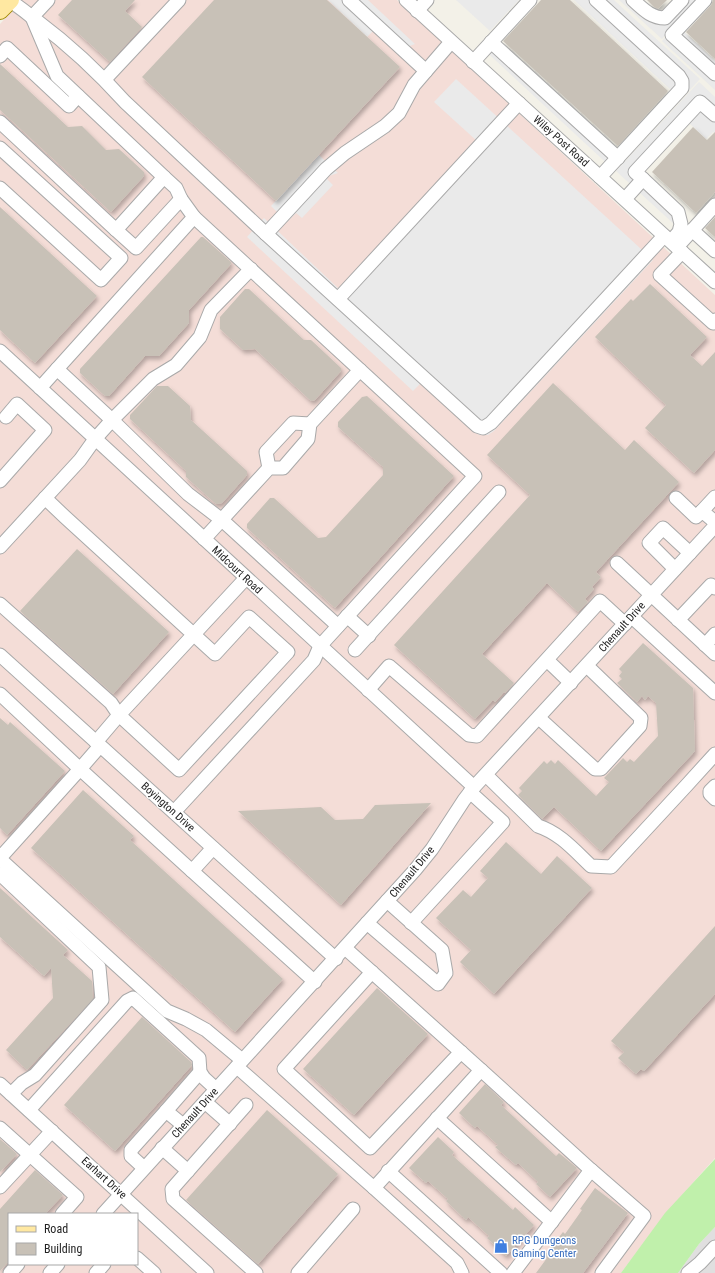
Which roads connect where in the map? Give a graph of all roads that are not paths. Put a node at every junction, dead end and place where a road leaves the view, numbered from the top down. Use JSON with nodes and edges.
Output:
{"nodes":[{"id":1,"x":48,"y":0,"type":"edge"},
{"id":2,"x":179,"y":0,"type":"edge"},
{"id":3,"x":349,"y":0,"type":"edge"},
{"id":4,"x":406,"y":0,"type":"edge"},
{"id":5,"x":427,"y":0,"type":"edge"},
{"id":6,"x":530,"y":0,"type":"edge"},
{"id":7,"x":596,"y":0,"type":"edge"},
{"id":8,"x":633,"y":0,"type":"edge"},
{"id":9,"x":682,"y":0,"type":"edge"},
{"id":10,"x":705,"y":0,"type":"edge"},
{"id":11,"x":7,"y":3,"type":"edge"},
{"id":12,"x":417,"y":11,"type":"junction"},
{"id":13,"x":32,"y":18,"type":"junction"},
{"id":14,"x":451,"y":42,"type":"junction"},
{"id":15,"x":491,"y":42,"type":"junction"},
{"id":16,"x":0,"y":56,"type":"edge"},
{"id":17,"x":48,"y":58,"type":"junction"},
{"id":18,"x":473,"y":62,"type":"junction"},
{"id":19,"x":426,"y":71,"type":"junction"},
{"id":20,"x":34,"y":73,"type":"junction"},
{"id":21,"x":715,"y":74,"type":"edge"},
{"id":22,"x":105,"y":79,"type":"junction"},
{"id":23,"x":78,"y":96,"type":"junction"},
{"id":24,"x":519,"y":103,"type":"junction"},
{"id":25,"x":715,"y":115,"type":"edge"},
{"id":26,"x":0,"y":122,"type":"edge"},
{"id":27,"x":0,"y":148,"type":"edge"},
{"id":28,"x":618,"y":158,"type":"junction"},
{"id":29,"x":164,"y":177,"type":"junction"},
{"id":30,"x":600,"y":177,"type":"junction"},
{"id":31,"x":643,"y":179,"type":"junction"},
{"id":32,"x":0,"y":188,"type":"edge"},
{"id":33,"x":181,"y":199,"type":"junction"},
{"id":34,"x":624,"y":199,"type":"junction"},
{"id":35,"x":715,"y":205,"type":"edge"},
{"id":36,"x":194,"y":217,"type":"junction"},
{"id":37,"x":116,"y":230,"type":"junction"},
{"id":38,"x":692,"y":230,"type":"junction"},
{"id":39,"x":266,"y":234,"type":"junction"},
{"id":40,"x":674,"y":244,"type":"junction"},
{"id":41,"x":715,"y":251,"type":"edge"},
{"id":42,"x":251,"y":269,"type":"junction"},
{"id":43,"x":715,"y":282,"type":"edge"},
{"id":44,"x":338,"y":299,"type":"junction"},
{"id":45,"x":715,"y":320,"type":"edge"},
{"id":46,"x":0,"y":352,"type":"edge"},
{"id":47,"x":57,"y":369,"type":"junction"},
{"id":48,"x":360,"y":370,"type":"junction"},
{"id":49,"x":40,"y":388,"type":"junction"},
{"id":50,"x":6,"y":417,"type":"dead end"},
{"id":51,"x":112,"y":420,"type":"junction"},
{"id":52,"x":310,"y":424,"type":"junction"},
{"id":53,"x":95,"y":439,"type":"junction"},
{"id":54,"x":269,"y":468,"type":"junction"},
{"id":55,"x":0,"y":481,"type":"edge"},
{"id":56,"x":499,"y":492,"type":"dead end"},
{"id":57,"x":715,"y":497,"type":"edge"},
{"id":58,"x":45,"y":498,"type":"junction"},
{"id":59,"x":676,"y":498,"type":"dead end"},
{"id":60,"x":702,"y":511,"type":"junction"},
{"id":61,"x":222,"y":520,"type":"junction"},
{"id":62,"x":715,"y":522,"type":"edge"},
{"id":63,"x":715,"y":526,"type":"edge"},
{"id":64,"x":204,"y":539,"type":"junction"},
{"id":65,"x":0,"y":547,"type":"edge"},
{"id":66,"x":690,"y":553,"type":"junction"},
{"id":67,"x":617,"y":563,"type":"dead end"},
{"id":68,"x":675,"y":569,"type":"junction"},
{"id":69,"x":246,"y":578,"type":"junction"},
{"id":70,"x":715,"y":588,"type":"edge"},
{"id":71,"x":652,"y":595,"type":"junction"},
{"id":72,"x":0,"y":604,"type":"edge"},
{"id":73,"x":347,"y":616,"type":"junction"},
{"id":74,"x":628,"y":620,"type":"junction"},
{"id":75,"x":678,"y":620,"type":"junction"},
{"id":76,"x":338,"y":626,"type":"junction"},
{"id":77,"x":194,"y":634,"type":"junction"},
{"id":78,"x":715,"y":634,"type":"edge"},
{"id":79,"x":369,"y":636,"type":"junction"},
{"id":80,"x":705,"y":645,"type":"junction"},
{"id":81,"x":320,"y":646,"type":"junction"},
{"id":82,"x":356,"y":650,"type":"dead end"},
{"id":83,"x":715,"y":654,"type":"edge"},
{"id":84,"x":0,"y":655,"type":"edge"},
{"id":85,"x":547,"y":660,"type":"junction"},
{"id":86,"x":587,"y":666,"type":"junction"},
{"id":87,"x":571,"y":683,"type":"junction"},
{"id":88,"x":368,"y":690,"type":"junction"},
{"id":89,"x":715,"y":693,"type":"edge"},
{"id":90,"x":0,"y":694,"type":"edge"},
{"id":91,"x":119,"y":715,"type":"junction"},
{"id":92,"x":539,"y":718,"type":"junction"},
{"id":93,"x":98,"y":744,"type":"junction"},
{"id":94,"x":715,"y":754,"type":"edge"},
{"id":95,"x":80,"y":769,"type":"junction"},
{"id":96,"x":486,"y":775,"type":"junction"},
{"id":97,"x":715,"y":786,"type":"edge"},
{"id":98,"x":472,"y":790,"type":"junction"},
{"id":99,"x":715,"y":799,"type":"edge"},
{"id":100,"x":174,"y":812,"type":"junction"},
{"id":101,"x":213,"y":848,"type":"junction"},
{"id":102,"x":0,"y":859,"type":"edge"},
{"id":103,"x":192,"y":871,"type":"junction"},
{"id":104,"x":0,"y":874,"type":"edge"},
{"id":105,"x":387,"y":901,"type":"junction"},
{"id":106,"x":367,"y":923,"type":"junction"},
{"id":107,"x":411,"y":923,"type":"junction"},
{"id":108,"x":345,"y":948,"type":"junction"},
{"id":109,"x":336,"y":958,"type":"junction"},
{"id":110,"x":372,"y":972,"type":"junction"},
{"id":111,"x":314,"y":982,"type":"junction"},
{"id":112,"x":462,"y":1052,"type":"junction"},
{"id":113,"x":239,"y":1063,"type":"junction"},
{"id":114,"x":481,"y":1070,"type":"junction"},
{"id":115,"x":200,"y":1072,"type":"junction"},
{"id":116,"x":216,"y":1088,"type":"junction"},
{"id":117,"x":4,"y":1089,"type":"edge"},
{"id":118,"x":205,"y":1102,"type":"junction"},
{"id":119,"x":246,"y":1105,"type":"dead end"},
{"id":120,"x":29,"y":1110,"type":"junction"},
{"id":121,"x":166,"y":1111,"type":"junction"},
{"id":122,"x":437,"y":1118,"type":"junction"},
{"id":123,"x":230,"y":1124,"type":"junction"},
{"id":124,"x":183,"y":1125,"type":"junction"},
{"id":125,"x":0,"y":1128,"type":"edge"},
{"id":126,"x":52,"y":1131,"type":"junction"},
{"id":127,"x":162,"y":1148,"type":"junction"},
{"id":128,"x":29,"y":1155,"type":"junction"},
{"id":129,"x":144,"y":1168,"type":"junction"},
{"id":130,"x":591,"y":1170,"type":"junction"},
{"id":131,"x":188,"y":1171,"type":"junction"},
{"id":132,"x":388,"y":1171,"type":"junction"},
{"id":133,"x":0,"y":1187,"type":"edge"},
{"id":134,"x":374,"y":1188,"type":"junction"},
{"id":135,"x":121,"y":1194,"type":"junction"},
{"id":136,"x":353,"y":1209,"type":"dead end"},
{"id":137,"x":63,"y":1213,"type":"edge"},
{"id":138,"x":104,"y":1213,"type":"edge"},
{"id":139,"x":552,"y":1222,"type":"junction"},
{"id":140,"x":715,"y":1247,"type":"edge"},
{"id":141,"x":138,"y":1259,"type":"edge"},
{"id":142,"x":17,"y":1265,"type":"edge"},
{"id":143,"x":57,"y":1265,"type":"edge"},
{"id":144,"x":103,"y":1265,"type":"edge"},
{"id":145,"x":692,"y":1272,"type":"edge"},
{"id":146,"x":10,"y":1273,"type":"edge"},
{"id":147,"x":50,"y":1273,"type":"edge"},
{"id":148,"x":96,"y":1273,"type":"edge"},
{"id":149,"x":154,"y":1273,"type":"edge"},
{"id":150,"x":207,"y":1273,"type":"edge"},
{"id":151,"x":256,"y":1273,"type":"edge"},
{"id":152,"x":298,"y":1273,"type":"edge"},
{"id":153,"x":462,"y":1273,"type":"edge"},
{"id":154,"x":501,"y":1273,"type":"edge"},
{"id":155,"x":513,"y":1273,"type":"edge"},
{"id":156,"x":602,"y":1273,"type":"edge"}],
"edges":[{"from":1,"to":13,"type":"street"},
{"from":2,"to":22,"type":"street"},
{"from":3,"to":19,"type":"street"},
{"from":4,"to":12,"type":"street","name":"Wiley Post Road"},
{"from":5,"to":12,"type":"street"},
{"from":6,"to":15,"type":"street"},
{"from":7,"to":28,"type":"street"},
{"from":8,"to":9,"type":"street"},
{"from":10,"to":21,"type":"street"},
{"from":11,"to":13,"type":"street"},
{"from":12,"to":14,"type":"street","name":"Wiley Post Road"},
{"from":13,"to":17,"type":"street"},
{"from":13,"to":22,"type":"street"},
{"from":14,"to":18,"type":"street","name":"Wiley Post Road"},
{"from":14,"to":19,"type":"street"},
{"from":15,"to":18,"type":"street"},
{"from":15,"to":28,"type":"street"},
{"from":16,"to":20,"type":"street"},
{"from":17,"to":20,"type":"street"},
{"from":17,"to":23,"type":"street"},
{"from":18,"to":24,"type":"street","name":"Wiley Post Road"},
{"from":19,"to":39,"type":"street"},
{"from":20,"to":23,"type":"street"},
{"from":22,"to":39,"type":"street"},
{"from":23,"to":29,"type":"street"},
{"from":24,"to":30,"type":"street","name":"Wiley Post Road"},
{"from":24,"to":44,"type":"street"},
{"from":25,"to":31,"type":"street"},
{"from":26,"to":37,"type":"street"},
{"from":27,"to":32,"type":"street"},
{"from":28,"to":30,"type":"street"},
{"from":29,"to":33,"type":"street"},
{"from":29,"to":37,"type":"street"},
{"from":30,"to":34,"type":"street","name":"Wiley Post Road"},
{"from":31,"to":34,"type":"street"},
{"from":31,"to":40,"type":"street"},
{"from":33,"to":36,"type":"street"},
{"from":33,"to":37,"type":"street"},
{"from":34,"to":40,"type":"street","name":"Wiley Post Road"},
{"from":35,"to":38,"type":"street"},
{"from":36,"to":42,"type":"street"},
{"from":36,"to":47,"type":"street"},
{"from":38,"to":40,"type":"street"},
{"from":38,"to":41,"type":"street"},
{"from":39,"to":44,"type":"street"},
{"from":40,"to":43,"type":"street","name":"Wiley Post Road"},
{"from":40,"to":44,"type":"street"},
{"from":40,"to":45,"type":"street"},
{"from":42,"to":48,"type":"street"},
{"from":42,"to":51,"type":"street"},
{"from":46,"to":49,"type":"street","name":"Midcourt Road"},
{"from":47,"to":49,"type":"street"},
{"from":47,"to":51,"type":"street"},
{"from":48,"to":52,"type":"street"},
{"from":48,"to":73,"type":"street"},
{"from":49,"to":53,"type":"street","name":"Midcourt Road"},
{"from":50,"to":55,"type":"street"},
{"from":51,"to":53,"type":"street"},
{"from":51,"to":61,"type":"street"},
{"from":52,"to":54,"type":"street"},
{"from":52,"to":54,"type":"street"},
{"from":53,"to":58,"type":"street"},
{"from":53,"to":64,"type":"street","name":"Midcourt Road"},
{"from":54,"to":61,"type":"street"},
{"from":56,"to":79,"type":"street"},
{"from":57,"to":60,"type":"street"},
{"from":58,"to":65,"type":"street"},
{"from":58,"to":77,"type":"street"},
{"from":59,"to":60,"type":"street"},
{"from":60,"to":62,"type":"street"},
{"from":61,"to":64,"type":"street"},
{"from":61,"to":76,"type":"street"},
{"from":63,"to":66,"type":"street","name":"Chenault Drive"},
{"from":64,"to":69,"type":"street","name":"Midcourt Road"},
{"from":66,"to":68,"type":"street","name":"Chenault Drive"},
{"from":66,"to":68,"type":"street"},
{"from":67,"to":71,"type":"street"},
{"from":68,"to":71,"type":"street","name":"Chenault Drive"},
{"from":69,"to":77,"type":"street"},
{"from":69,"to":81,"type":"street","name":"Midcourt Road"},
{"from":70,"to":75,"type":"street"},
{"from":71,"to":74,"type":"street","name":"Chenault Drive"},
{"from":71,"to":75,"type":"street"},
{"from":72,"to":91,"type":"street"},
{"from":73,"to":76,"type":"street"},
{"from":73,"to":79,"type":"street"},
{"from":74,"to":85,"type":"street"},
{"from":74,"to":86,"type":"street","name":"Chenault Drive"},
{"from":74,"to":89,"type":"street"},
{"from":75,"to":80,"type":"street"},
{"from":76,"to":81,"type":"street"},
{"from":77,"to":91,"type":"street"},
{"from":77,"to":91,"type":"street"},
{"from":78,"to":80,"type":"street"},
{"from":79,"to":82,"type":"street"},
{"from":80,"to":83,"type":"street"},
{"from":81,"to":88,"type":"street","name":"Midcourt Road"},
{"from":81,"to":100,"type":"street"},
{"from":84,"to":93,"type":"street","name":"Boyington Drive"},
{"from":85,"to":87,"type":"street"},
{"from":85,"to":88,"type":"street"},
{"from":86,"to":87,"type":"street","name":"Chenault Drive"},
{"from":86,"to":92,"type":"street"},
{"from":87,"to":92,"type":"street","name":"Chenault Drive"},
{"from":88,"to":98,"type":"street","name":"Midcourt Road"},
{"from":90,"to":95,"type":"street"},
{"from":91,"to":93,"type":"street"},
{"from":92,"to":96,"type":"street","name":"Chenault Drive"},
{"from":93,"to":95,"type":"street"},
{"from":93,"to":100,"type":"street","name":"Boyington Drive"},
{"from":94,"to":96,"type":"street"},
{"from":95,"to":102,"type":"street"},
{"from":95,"to":103,"type":"street"},
{"from":96,"to":98,"type":"street","name":"Chenault Drive"},
{"from":97,"to":99,"type":"street"},
{"from":98,"to":105,"type":"street","name":"Chenault Drive"},
{"from":98,"to":107,"type":"street","name":"Midcourt Road"},
{"from":100,"to":101,"type":"street","name":"Boyington Drive"},
{"from":101,"to":103,"type":"street"},
{"from":101,"to":109,"type":"street","name":"Boyington Drive"},
{"from":102,"to":113,"type":"street"},
{"from":103,"to":111,"type":"street"},
{"from":104,"to":117,"type":"street"},
{"from":105,"to":106,"type":"street","name":"Chenault Drive"},
{"from":105,"to":107,"type":"street"},
{"from":106,"to":107,"type":"street"},
{"from":106,"to":108,"type":"street","name":"Chenault Drive"},
{"from":108,"to":109,"type":"street","name":"Chenault Drive"},
{"from":108,"to":110,"type":"street"},
{"from":109,"to":111,"type":"street","name":"Chenault Drive"},
{"from":110,"to":112,"type":"street"},
{"from":110,"to":112,"type":"street"},
{"from":111,"to":113,"type":"street","name":"Chenault Drive"},
{"from":112,"to":114,"type":"street"},
{"from":113,"to":116,"type":"street","name":"Chenault Drive"},
{"from":113,"to":134,"type":"street"},
{"from":114,"to":122,"type":"street"},
{"from":114,"to":130,"type":"street"},
{"from":115,"to":116,"type":"street"},
{"from":115,"to":120,"type":"street"},
{"from":115,"to":121,"type":"street"},
{"from":116,"to":118,"type":"street","name":"Chenault Drive"},
{"from":117,"to":120,"type":"street","name":"Earhart Drive"},
{"from":118,"to":123,"type":"street"},
{"from":118,"to":124,"type":"street","name":"Chenault Drive"},
{"from":119,"to":123,"type":"street"},
{"from":120,"to":126,"type":"street","name":"Earhart Drive"},
{"from":121,"to":124,"type":"street"},
{"from":121,"to":129,"type":"street"},
{"from":122,"to":132,"type":"street"},
{"from":122,"to":139,"type":"street"},
{"from":123,"to":131,"type":"street"},
{"from":124,"to":127,"type":"street","name":"Chenault Drive"},
{"from":125,"to":128,"type":"street"},
{"from":126,"to":128,"type":"street"},
{"from":126,"to":135,"type":"street","name":"Earhart Drive"},
{"from":127,"to":129,"type":"street","name":"Chenault Drive"},
{"from":127,"to":131,"type":"street"},
{"from":128,"to":133,"type":"street"},
{"from":128,"to":137,"type":"street"},
{"from":129,"to":135,"type":"street","name":"Chenault Drive"},
{"from":130,"to":139,"type":"street"},
{"from":130,"to":156,"type":"street"},
{"from":131,"to":151,"type":"street"},
{"from":132,"to":134,"type":"street"},
{"from":132,"to":154,"type":"street"},
{"from":134,"to":153,"type":"street"},
{"from":135,"to":138,"type":"street","name":"Chenault Drive"},
{"from":135,"to":150,"type":"street","name":"Earhart Drive"},
{"from":136,"to":152,"type":"street"},
{"from":139,"to":155,"type":"street"},
{"from":140,"to":145,"type":"street"},
{"from":141,"to":149,"type":"street"},
{"from":142,"to":146,"type":"street"},
{"from":143,"to":147,"type":"street"},
{"from":144,"to":148,"type":"street"}]}
